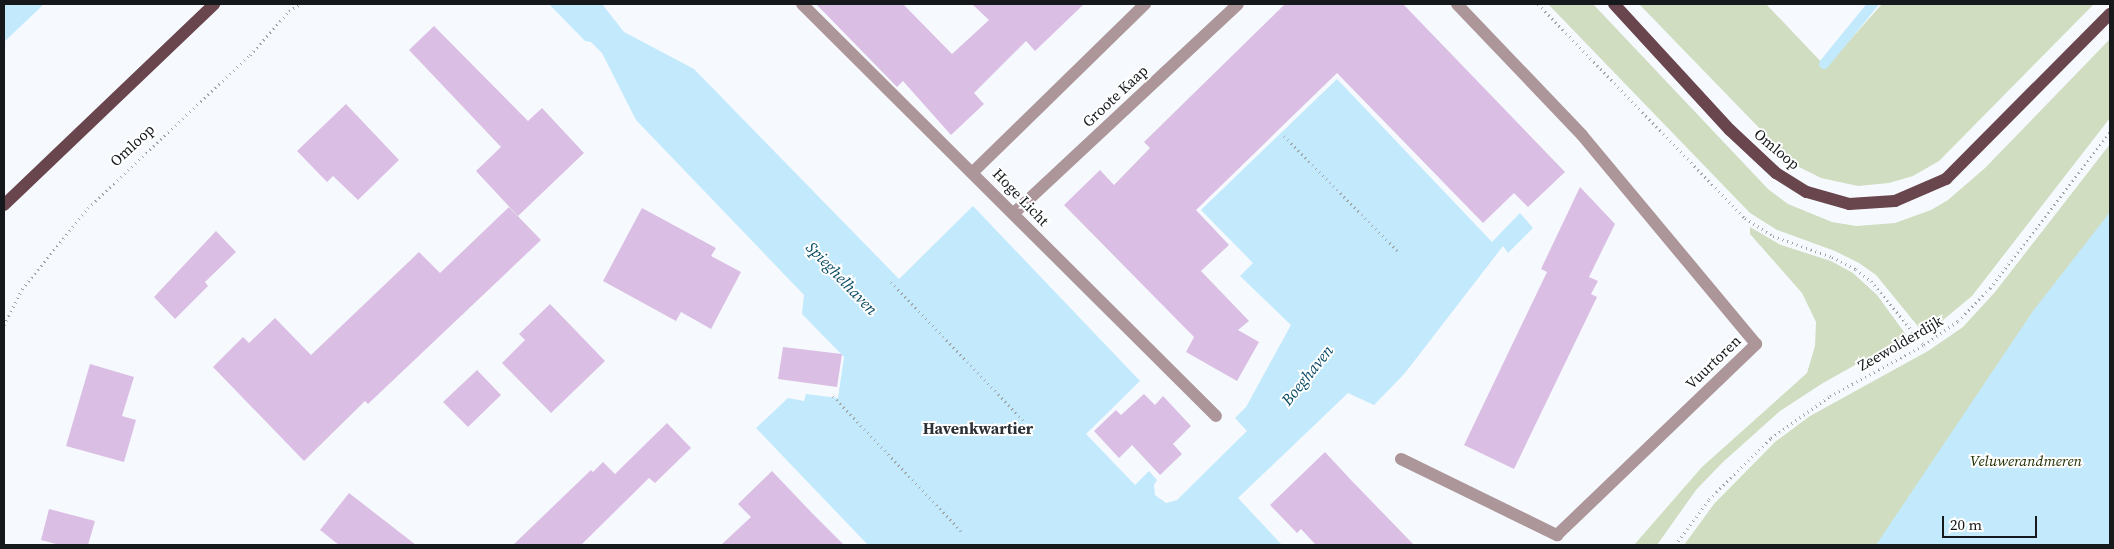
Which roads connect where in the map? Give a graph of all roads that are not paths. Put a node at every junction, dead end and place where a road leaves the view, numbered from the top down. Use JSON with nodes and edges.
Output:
{"nodes":[{"id":1,"x":214,"y":4,"type":"edge"},
{"id":2,"x":802,"y":4,"type":"edge"},
{"id":3,"x":1146,"y":4,"type":"edge"},
{"id":4,"x":1238,"y":4,"type":"edge"},
{"id":5,"x":1457,"y":4,"type":"edge"},
{"id":6,"x":1614,"y":4,"type":"edge"},
{"id":7,"x":2110,"y":14,"type":"edge"},
{"id":8,"x":974,"y":171,"type":"junction"},
{"id":9,"x":4,"y":205,"type":"edge"},
{"id":10,"x":1014,"y":213,"type":"junction"},
{"id":11,"x":1216,"y":416,"type":"dead end"},
{"id":12,"x":1401,"y":459,"type":"dead end"}],
"edges":[{"from":1,"to":9,"type":"main road"},
{"from":2,"to":8,"type":"street","name":"Hoge Licht"},
{"from":3,"to":8,"type":"street"},
{"from":4,"to":10,"type":"street","name":"Groote Kaap"},
{"from":5,"to":12,"type":"street","name":"Vuurtoren"},
{"from":6,"to":7,"type":"main road","name":"Omloop"},
{"from":8,"to":10,"type":"street","name":"Hoge Licht"},
{"from":10,"to":11,"type":"street","name":"Hoge Licht"}]}
